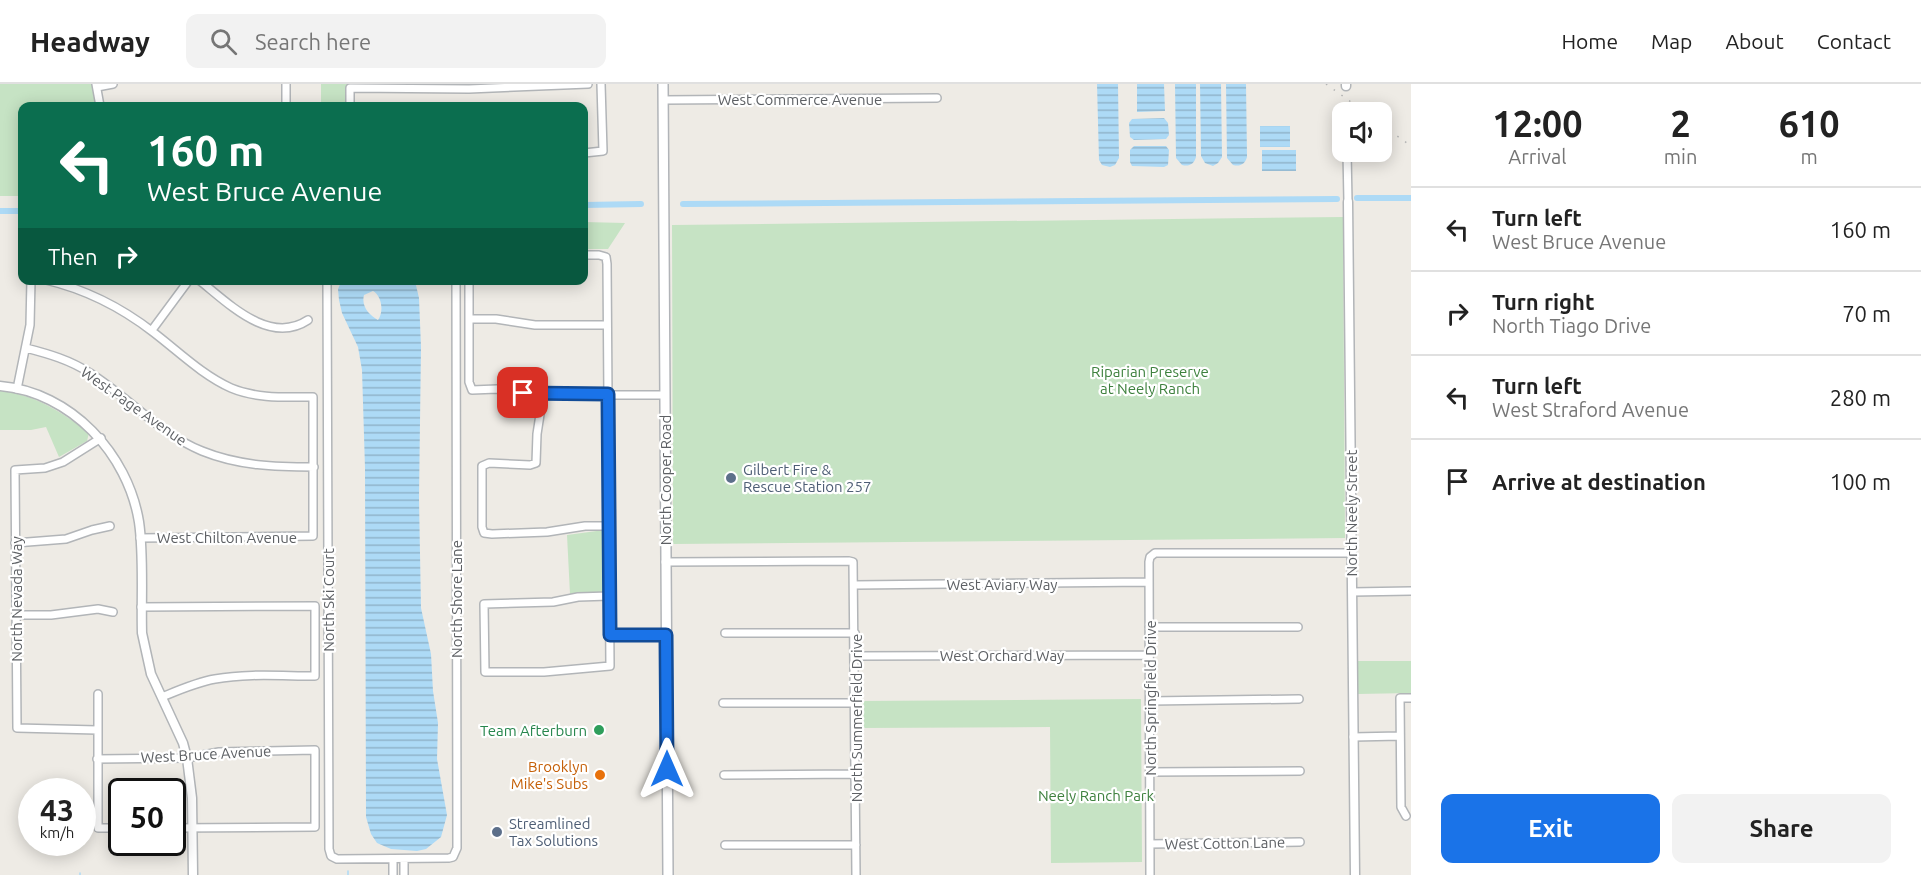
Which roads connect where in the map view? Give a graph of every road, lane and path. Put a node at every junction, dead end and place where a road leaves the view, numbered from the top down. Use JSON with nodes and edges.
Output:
{"nodes":[{"id":1,"x":113,"y":84,"type":"edge"},
{"id":2,"x":286,"y":84,"type":"edge"},
{"id":3,"x":588,"y":84,"type":"edge"},
{"id":4,"x":602,"y":84,"type":"edge"},
{"id":5,"x":663,"y":84,"type":"edge"},
{"id":6,"x":97,"y":86,"type":"edge"},
{"id":7,"x":469,"y":86,"type":"edge"},
{"id":8,"x":937,"y":98,"type":"dead end"},
{"id":9,"x":663,"y":100,"type":"junction"},
{"id":10,"x":99,"y":102,"type":"edge"},
{"id":11,"x":286,"y":102,"type":"edge"},
{"id":12,"x":350,"y":102,"type":"edge"},
{"id":13,"x":588,"y":153,"type":"edge"},
{"id":14,"x":1347,"y":162,"type":"edge"},
{"id":15,"x":1348,"y":198,"type":"joint"},
{"id":16,"x":588,"y":255,"type":"edge"},
{"id":17,"x":31,"y":285,"type":"edge"},
{"id":18,"x":61,"y":285,"type":"edge"},
{"id":19,"x":185,"y":285,"type":"edge"},
{"id":20,"x":205,"y":285,"type":"edge"},
{"id":21,"x":327,"y":285,"type":"edge"},
{"id":22,"x":456,"y":285,"type":"edge"},
{"id":23,"x":469,"y":285,"type":"edge"},
{"id":24,"x":470,"y":319,"type":"junction"},
{"id":25,"x":308,"y":320,"type":"dead end"},
{"id":26,"x":607,"y":325,"type":"junction"},
{"id":27,"x":152,"y":330,"type":"junction"},
{"id":28,"x":26,"y":348,"type":"junction"},
{"id":29,"x":0,"y":386,"type":"edge"},
{"id":30,"x":17,"y":389,"type":"junction"},
{"id":31,"x":608,"y":394,"type":"junction"},
{"id":32,"x":543,"y":395,"type":"junction"},
{"id":33,"x":664,"y":395,"type":"junction"},
{"id":34,"x":101,"y":438,"type":"junction"},
{"id":35,"x":314,"y":467,"type":"junction"},
{"id":36,"x":110,"y":526,"type":"dead end"},
{"id":37,"x":609,"y":526,"type":"junction"},
{"id":38,"x":140,"y":538,"type":"junction"},
{"id":39,"x":15,"y":543,"type":"junction"},
{"id":40,"x":1352,"y":553,"type":"junction"},
{"id":41,"x":665,"y":562,"type":"junction"},
{"id":42,"x":1149,"y":582,"type":"junction"},
{"id":43,"x":855,"y":585,"type":"junction"},
{"id":44,"x":1411,"y":591,"type":"edge"},
{"id":45,"x":1352,"y":592,"type":"junction"},
{"id":46,"x":609,"y":596,"type":"junction"},
{"id":47,"x":141,"y":607,"type":"junction"},
{"id":48,"x":113,"y":612,"type":"dead end"},
{"id":49,"x":16,"y":615,"type":"junction"},
{"id":50,"x":1149,"y":627,"type":"junction"},
{"id":51,"x":1298,"y":627,"type":"dead end"},
{"id":52,"x":725,"y":633,"type":"dead end"},
{"id":53,"x":855,"y":633,"type":"junction"},
{"id":54,"x":610,"y":635,"type":"junction"},
{"id":55,"x":666,"y":635,"type":"junction"},
{"id":56,"x":1149,"y":655,"type":"junction"},
{"id":57,"x":855,"y":656,"type":"junction"},
{"id":58,"x":98,"y":694,"type":"dead end"},
{"id":59,"x":162,"y":697,"type":"junction"},
{"id":60,"x":1411,"y":698,"type":"edge"},
{"id":61,"x":1299,"y":699,"type":"dead end"},
{"id":62,"x":1150,"y":701,"type":"junction"},
{"id":63,"x":855,"y":703,"type":"junction"},
{"id":64,"x":723,"y":704,"type":"dead end"},
{"id":65,"x":98,"y":730,"type":"junction"},
{"id":66,"x":1400,"y":736,"type":"junction"},
{"id":67,"x":1353,"y":737,"type":"junction"},
{"id":68,"x":187,"y":758,"type":"junction"},
{"id":69,"x":98,"y":759,"type":"junction"},
{"id":70,"x":1411,"y":765,"type":"edge"},
{"id":71,"x":1401,"y":766,"type":"junction"},
{"id":72,"x":1300,"y":771,"type":"dead end"},
{"id":73,"x":1150,"y":772,"type":"junction"},
{"id":74,"x":856,"y":774,"type":"junction"},
{"id":75,"x":724,"y":775,"type":"dead end"},
{"id":76,"x":1406,"y":816,"type":"dead end"},
{"id":77,"x":108,"y":828,"type":"edge"},
{"id":78,"x":186,"y":828,"type":"edge"},
{"id":79,"x":193,"y":828,"type":"junction"},
{"id":80,"x":1300,"y":842,"type":"dead end"},
{"id":81,"x":856,"y":844,"type":"junction"},
{"id":82,"x":1150,"y":844,"type":"junction"},
{"id":83,"x":725,"y":845,"type":"dead end"},
{"id":84,"x":393,"y":859,"type":"junction"},
{"id":85,"x":404,"y":859,"type":"junction"},
{"id":86,"x":193,"y":875,"type":"edge"},
{"id":87,"x":393,"y":875,"type":"edge"},
{"id":88,"x":404,"y":875,"type":"edge"},
{"id":89,"x":668,"y":875,"type":"edge"},
{"id":90,"x":856,"y":875,"type":"edge"},
{"id":91,"x":1150,"y":875,"type":"edge"},
{"id":92,"x":1355,"y":875,"type":"edge"}],
"edges":[{"from":1,"to":6,"type":"street"},
{"from":2,"to":11,"type":"street"},
{"from":3,"to":7,"type":"street"},
{"from":4,"to":13,"type":"street"},
{"from":5,"to":9,"type":"main road","name":"North Cooper Road"},
{"from":6,"to":10,"type":"street"},
{"from":7,"to":12,"type":"street"},
{"from":8,"to":9,"type":"street","name":"West Commerce Avenue"},
{"from":9,"to":33,"type":"main road","name":"North Cooper Road"},
{"from":14,"to":15,"type":"street","name":"North Neely Street"},
{"from":15,"to":40,"type":"street","name":"North Neely Street"},
{"from":16,"to":26,"type":"street"},
{"from":17,"to":28,"type":"street"},
{"from":18,"to":27,"type":"street"},
{"from":19,"to":27,"type":"street"},
{"from":20,"to":25,"type":"street"},
{"from":21,"to":84,"type":"street","name":"North Ski Court"},
{"from":22,"to":85,"type":"street","name":"North Shore Lane"},
{"from":23,"to":24,"type":"street"},
{"from":24,"to":26,"type":"street"},
{"from":24,"to":32,"type":"street"},
{"from":26,"to":31,"type":"street"},
{"from":27,"to":35,"type":"street"},
{"from":28,"to":30,"type":"street"},
{"from":28,"to":35,"type":"street","name":"West Page Avenue"},
{"from":29,"to":30,"type":"street"},
{"from":30,"to":34,"type":"street"},
{"from":31,"to":32,"type":"street"},
{"from":31,"to":33,"type":"street"},
{"from":31,"to":37,"type":"street"},
{"from":32,"to":37,"type":"street"},
{"from":33,"to":41,"type":"main road","name":"North Cooper Road"},
{"from":34,"to":38,"type":"street"},
{"from":34,"to":39,"type":"street","name":"North Nevada Way"},
{"from":35,"to":38,"type":"street","name":"West Chilton Avenue"},
{"from":36,"to":39,"type":"street"},
{"from":37,"to":46,"type":"street"},
{"from":38,"to":47,"type":"street"},
{"from":39,"to":49,"type":"street","name":"North Nevada Way"},
{"from":40,"to":42,"type":"street","name":"North Springfield Drive"},
{"from":40,"to":45,"type":"street","name":"North Neely Street"},
{"from":41,"to":43,"type":"street","name":"North Summerfield Drive"},
{"from":41,"to":55,"type":"main road","name":"North Cooper Road"},
{"from":42,"to":43,"type":"street","name":"West Aviary Way"},
{"from":42,"to":50,"type":"street","name":"North Springfield Drive"},
{"from":43,"to":53,"type":"street","name":"North Summerfield Drive"},
{"from":44,"to":45,"type":"street"},
{"from":45,"to":67,"type":"street","name":"North Neely Street"},
{"from":46,"to":54,"type":"street"},
{"from":46,"to":54,"type":"street"},
{"from":47,"to":59,"type":"street"},
{"from":47,"to":59,"type":"street"},
{"from":48,"to":49,"type":"street"},
{"from":49,"to":65,"type":"street","name":"North Nevada Way"},
{"from":50,"to":51,"type":"street"},
{"from":50,"to":56,"type":"street","name":"North Springfield Drive"},
{"from":52,"to":53,"type":"street"},
{"from":53,"to":57,"type":"street","name":"North Summerfield Drive"},
{"from":54,"to":55,"type":"street"},
{"from":55,"to":89,"type":"main road","name":"North Cooper Road"},
{"from":56,"to":57,"type":"street","name":"West Orchard Way"},
{"from":56,"to":62,"type":"street","name":"North Springfield Drive"},
{"from":57,"to":63,"type":"street","name":"North Summerfield Drive"},
{"from":58,"to":65,"type":"street"},
{"from":59,"to":68,"type":"street"},
{"from":60,"to":66,"type":"street"},
{"from":61,"to":62,"type":"street"},
{"from":62,"to":73,"type":"street","name":"North Springfield Drive"},
{"from":63,"to":64,"type":"street"},
{"from":63,"to":74,"type":"street","name":"North Summerfield Drive"},
{"from":65,"to":69,"type":"street"},
{"from":66,"to":67,"type":"street"},
{"from":66,"to":71,"type":"street"},
{"from":67,"to":92,"type":"street","name":"North Neely Street"},
{"from":68,"to":69,"type":"street","name":"West Bruce Avenue"},
{"from":68,"to":79,"type":"street"},
{"from":68,"to":79,"type":"street","name":"West Bruce Avenue"},
{"from":69,"to":77,"type":"street"},
{"from":70,"to":71,"type":"street"},
{"from":71,"to":76,"type":"street"},
{"from":72,"to":73,"type":"street"},
{"from":73,"to":82,"type":"street","name":"North Springfield Drive"},
{"from":74,"to":75,"type":"street"},
{"from":74,"to":81,"type":"street","name":"North Summerfield Drive"},
{"from":78,"to":79,"type":"street"},
{"from":79,"to":86,"type":"street"},
{"from":80,"to":82,"type":"street","name":"West Cotton Lane"},
{"from":81,"to":83,"type":"street"},
{"from":81,"to":90,"type":"street","name":"North Summerfield Drive"},
{"from":82,"to":91,"type":"street","name":"North Springfield Drive"},
{"from":84,"to":85,"type":"street","name":"North Shore Lane"},
{"from":84,"to":87,"type":"street"},
{"from":85,"to":88,"type":"street"}]}
